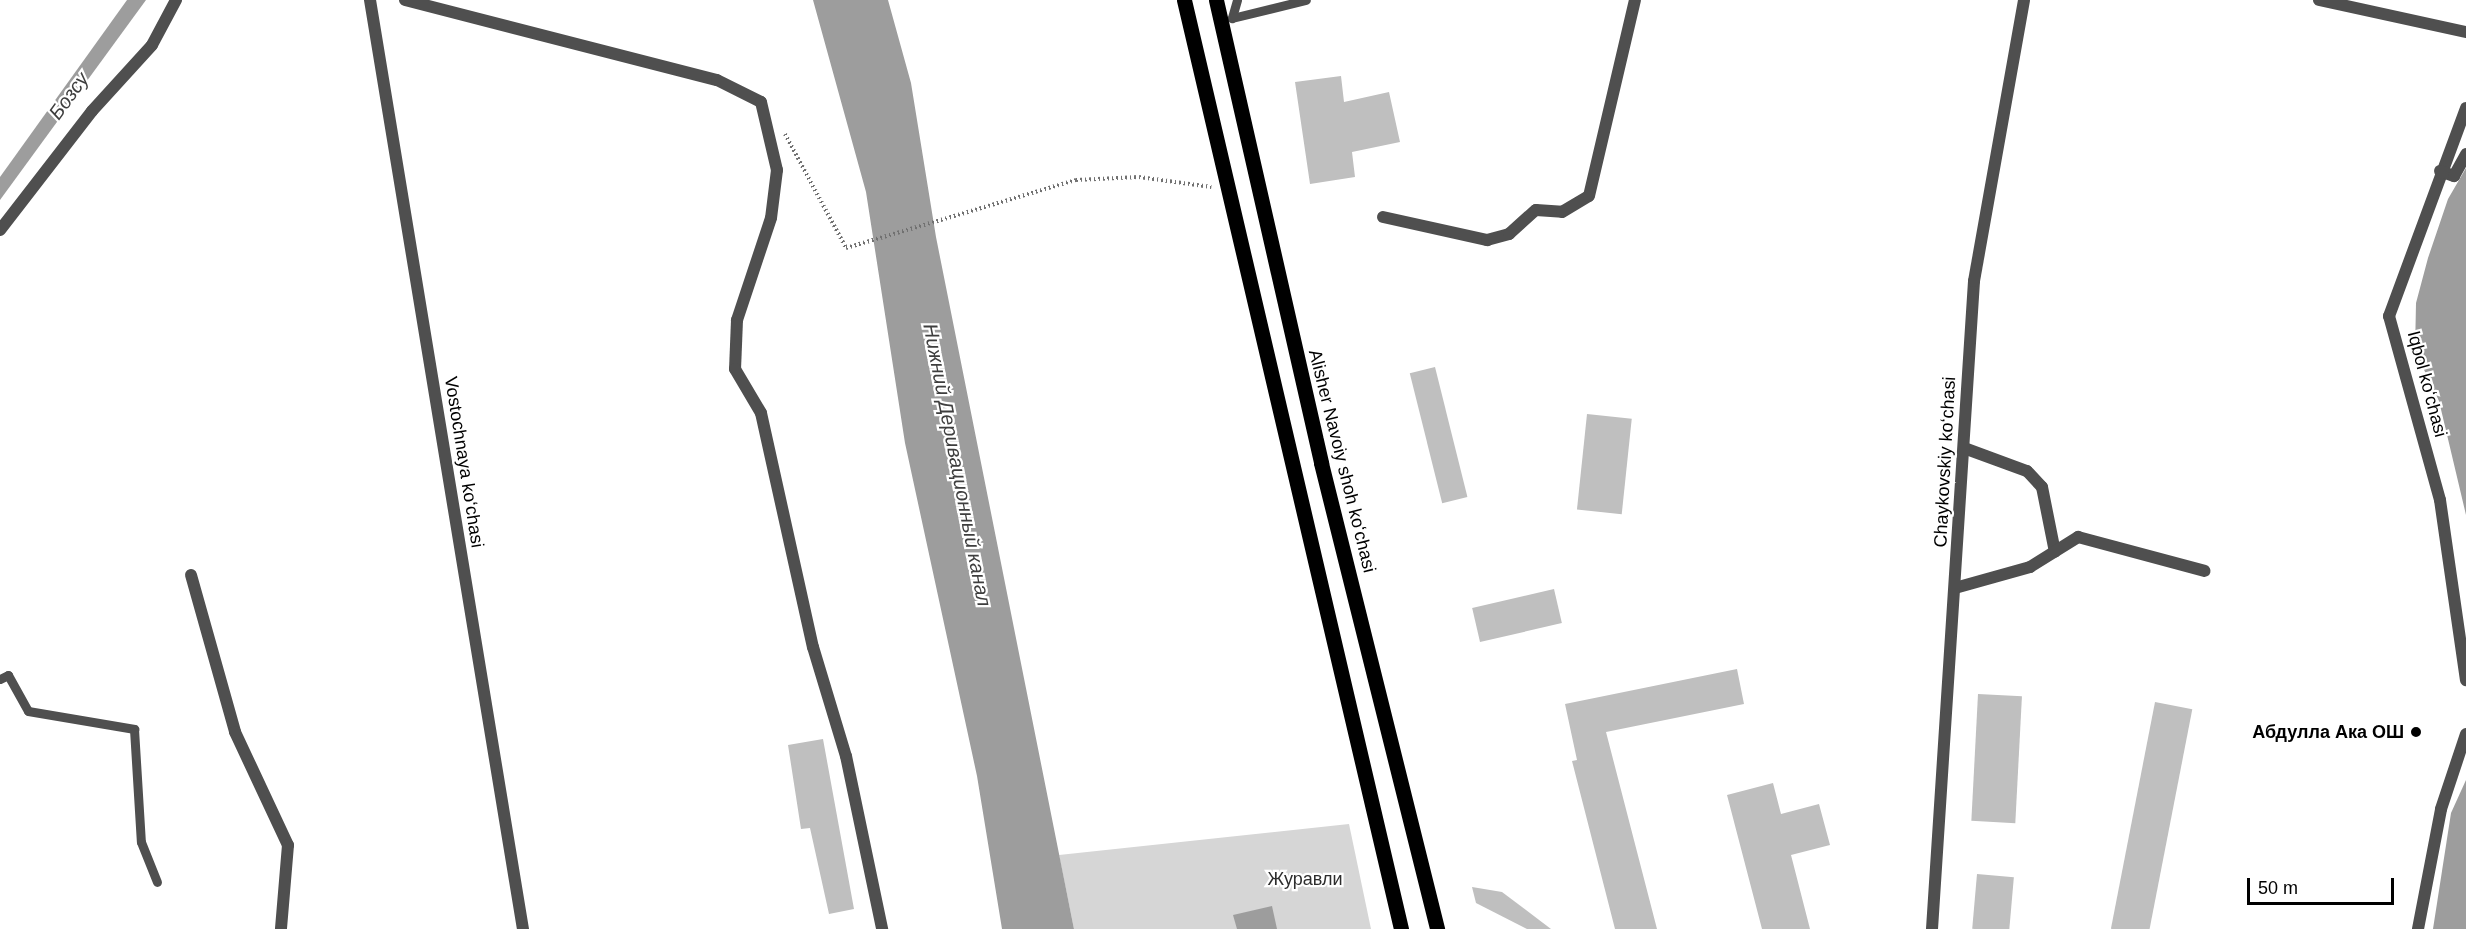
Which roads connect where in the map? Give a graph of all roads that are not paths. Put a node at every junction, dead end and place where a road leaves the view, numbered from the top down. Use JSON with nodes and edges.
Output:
{"nodes":[{"id":1,"x":176,"y":0,"type":"edge"},
{"id":2,"x":370,"y":0,"type":"edge"},
{"id":3,"x":405,"y":0,"type":"edge"},
{"id":4,"x":1184,"y":0,"type":"edge"},
{"id":5,"x":1216,"y":0,"type":"edge"},
{"id":6,"x":1237,"y":0,"type":"edge"},
{"id":7,"x":1306,"y":0,"type":"edge"},
{"id":8,"x":1635,"y":0,"type":"edge"},
{"id":9,"x":2024,"y":0,"type":"edge"},
{"id":10,"x":2319,"y":0,"type":"edge"},
{"id":11,"x":1226,"y":19,"type":"junction"},
{"id":12,"x":2466,"y":32,"type":"edge"},
{"id":13,"x":2466,"y":108,"type":"edge"},
{"id":14,"x":2466,"y":154,"type":"edge"},
{"id":15,"x":2440,"y":171,"type":"junction"},
{"id":16,"x":1383,"y":217,"type":"dead end"},
{"id":17,"x":0,"y":230,"type":"edge"},
{"id":18,"x":1964,"y":448,"type":"junction"},
{"id":19,"x":2055,"y":552,"type":"junction"},
{"id":20,"x":2205,"y":571,"type":"dead end"},
{"id":21,"x":190,"y":575,"type":"dead end"},
{"id":22,"x":1955,"y":588,"type":"junction"},
{"id":23,"x":0,"y":679,"type":"edge"},
{"id":24,"x":2466,"y":680,"type":"edge"},
{"id":25,"x":2466,"y":734,"type":"edge"},
{"id":26,"x":157,"y":882,"type":"dead end"},
{"id":27,"x":281,"y":929,"type":"edge"},
{"id":28,"x":523,"y":929,"type":"edge"},
{"id":29,"x":882,"y":929,"type":"edge"},
{"id":30,"x":1401,"y":929,"type":"edge"},
{"id":31,"x":1437,"y":929,"type":"edge"},
{"id":32,"x":1932,"y":929,"type":"edge"},
{"id":33,"x":2418,"y":929,"type":"edge"}],
"edges":[{"from":1,"to":17,"type":"street"},
{"from":2,"to":28,"type":"street","name":"Vostochnaya ko‘chasi"},
{"from":3,"to":29,"type":"street"},
{"from":4,"to":30,"type":"main road"},
{"from":5,"to":11,"type":"main road","name":"Alisher Navoiy shoh koʻchasi"},
{"from":6,"to":11,"type":"lane"},
{"from":7,"to":11,"type":"lane"},
{"from":8,"to":16,"type":"street"},
{"from":9,"to":18,"type":"street","name":"Chaykovskiy ko‘chasi"},
{"from":10,"to":12,"type":"street"},
{"from":11,"to":31,"type":"main road","name":"Alisher Navoiy shoh koʻchasi"},
{"from":13,"to":15,"type":"street","name":"Iqbol koʻchasi"},
{"from":14,"to":15,"type":"street"},
{"from":15,"to":24,"type":"street","name":"Iqbol koʻchasi"},
{"from":18,"to":19,"type":"street"},
{"from":18,"to":22,"type":"street","name":"Chaykovskiy ko‘chasi"},
{"from":19,"to":20,"type":"street"},
{"from":19,"to":22,"type":"street"},
{"from":21,"to":27,"type":"street"},
{"from":22,"to":32,"type":"street","name":"Chaykovskiy ko‘chasi"},
{"from":23,"to":26,"type":"lane"},
{"from":25,"to":33,"type":"street"}]}
